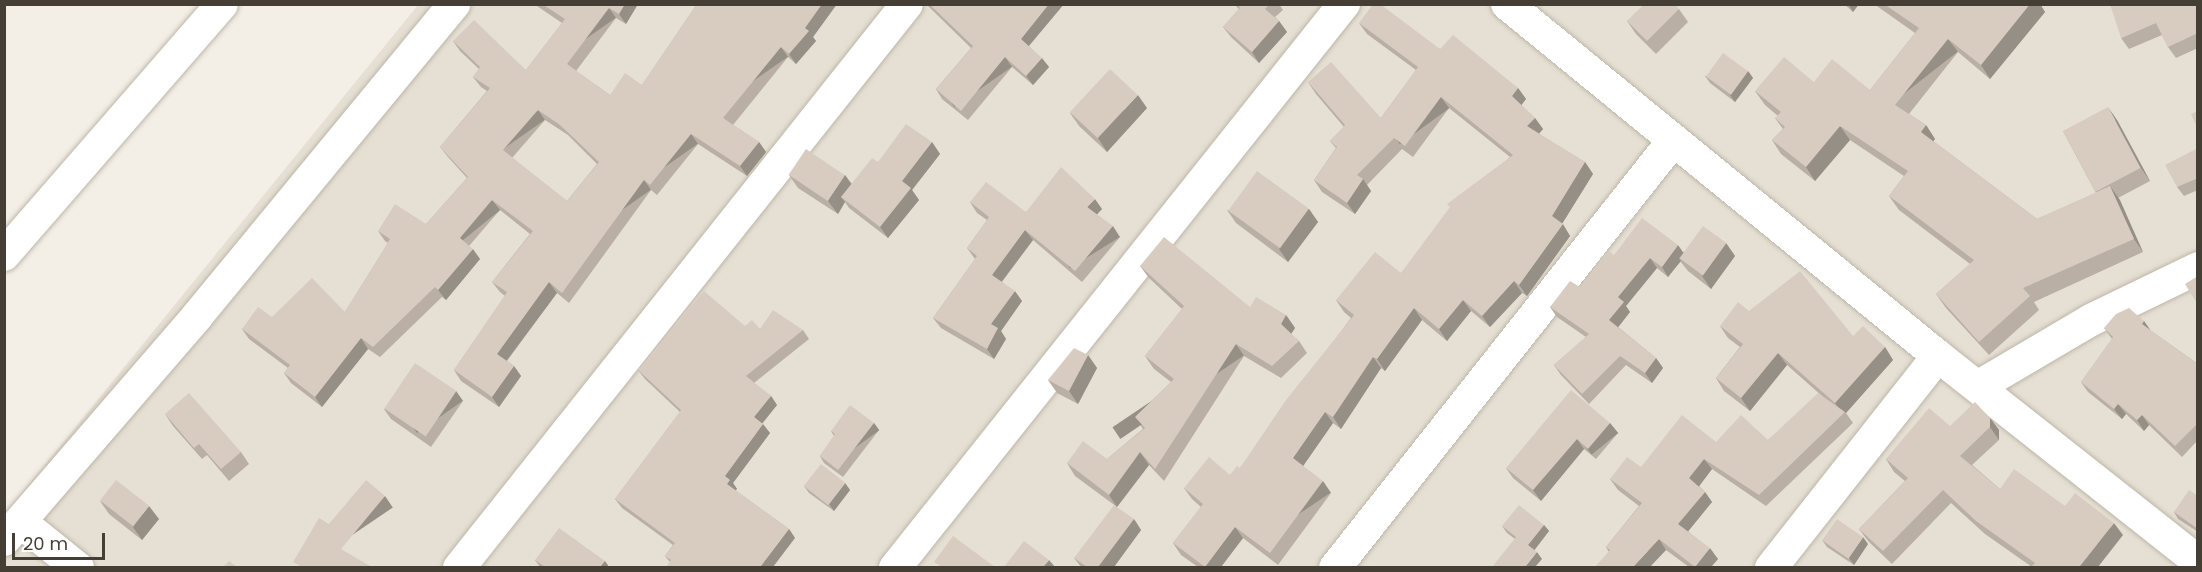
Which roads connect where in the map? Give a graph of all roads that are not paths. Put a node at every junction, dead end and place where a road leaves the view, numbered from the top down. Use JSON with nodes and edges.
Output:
{"nodes":[{"id":1,"x":222,"y":4,"type":"edge"},
{"id":2,"x":454,"y":4,"type":"edge"},
{"id":3,"x":907,"y":4,"type":"edge"},
{"id":4,"x":1344,"y":4,"type":"edge"},
{"id":5,"x":1507,"y":4,"type":"edge"},
{"id":6,"x":1672,"y":141,"type":"junction"},
{"id":7,"x":4,"y":255,"type":"edge"},
{"id":8,"x":2198,"y":268,"type":"edge"},
{"id":9,"x":1938,"y":356,"type":"junction"},
{"id":10,"x":1979,"y":386,"type":"junction"},
{"id":11,"x":14,"y":532,"type":"edge"},
{"id":12,"x":2198,"y":561,"type":"edge"},
{"id":13,"x":78,"y":567,"type":"edge"},
{"id":14,"x":459,"y":567,"type":"edge"},
{"id":15,"x":894,"y":567,"type":"edge"},
{"id":16,"x":1335,"y":567,"type":"edge"},
{"id":17,"x":1771,"y":567,"type":"edge"}],
"edges":[{"from":1,"to":7,"type":"street"},
{"from":2,"to":11,"type":"street"},
{"from":3,"to":14,"type":"street"},
{"from":4,"to":15,"type":"street"},
{"from":5,"to":6,"type":"street"},
{"from":6,"to":9,"type":"street"},
{"from":6,"to":16,"type":"street"},
{"from":8,"to":10,"type":"street"},
{"from":9,"to":10,"type":"street"},
{"from":9,"to":17,"type":"street"},
{"from":10,"to":12,"type":"street"},
{"from":11,"to":13,"type":"street"}]}
